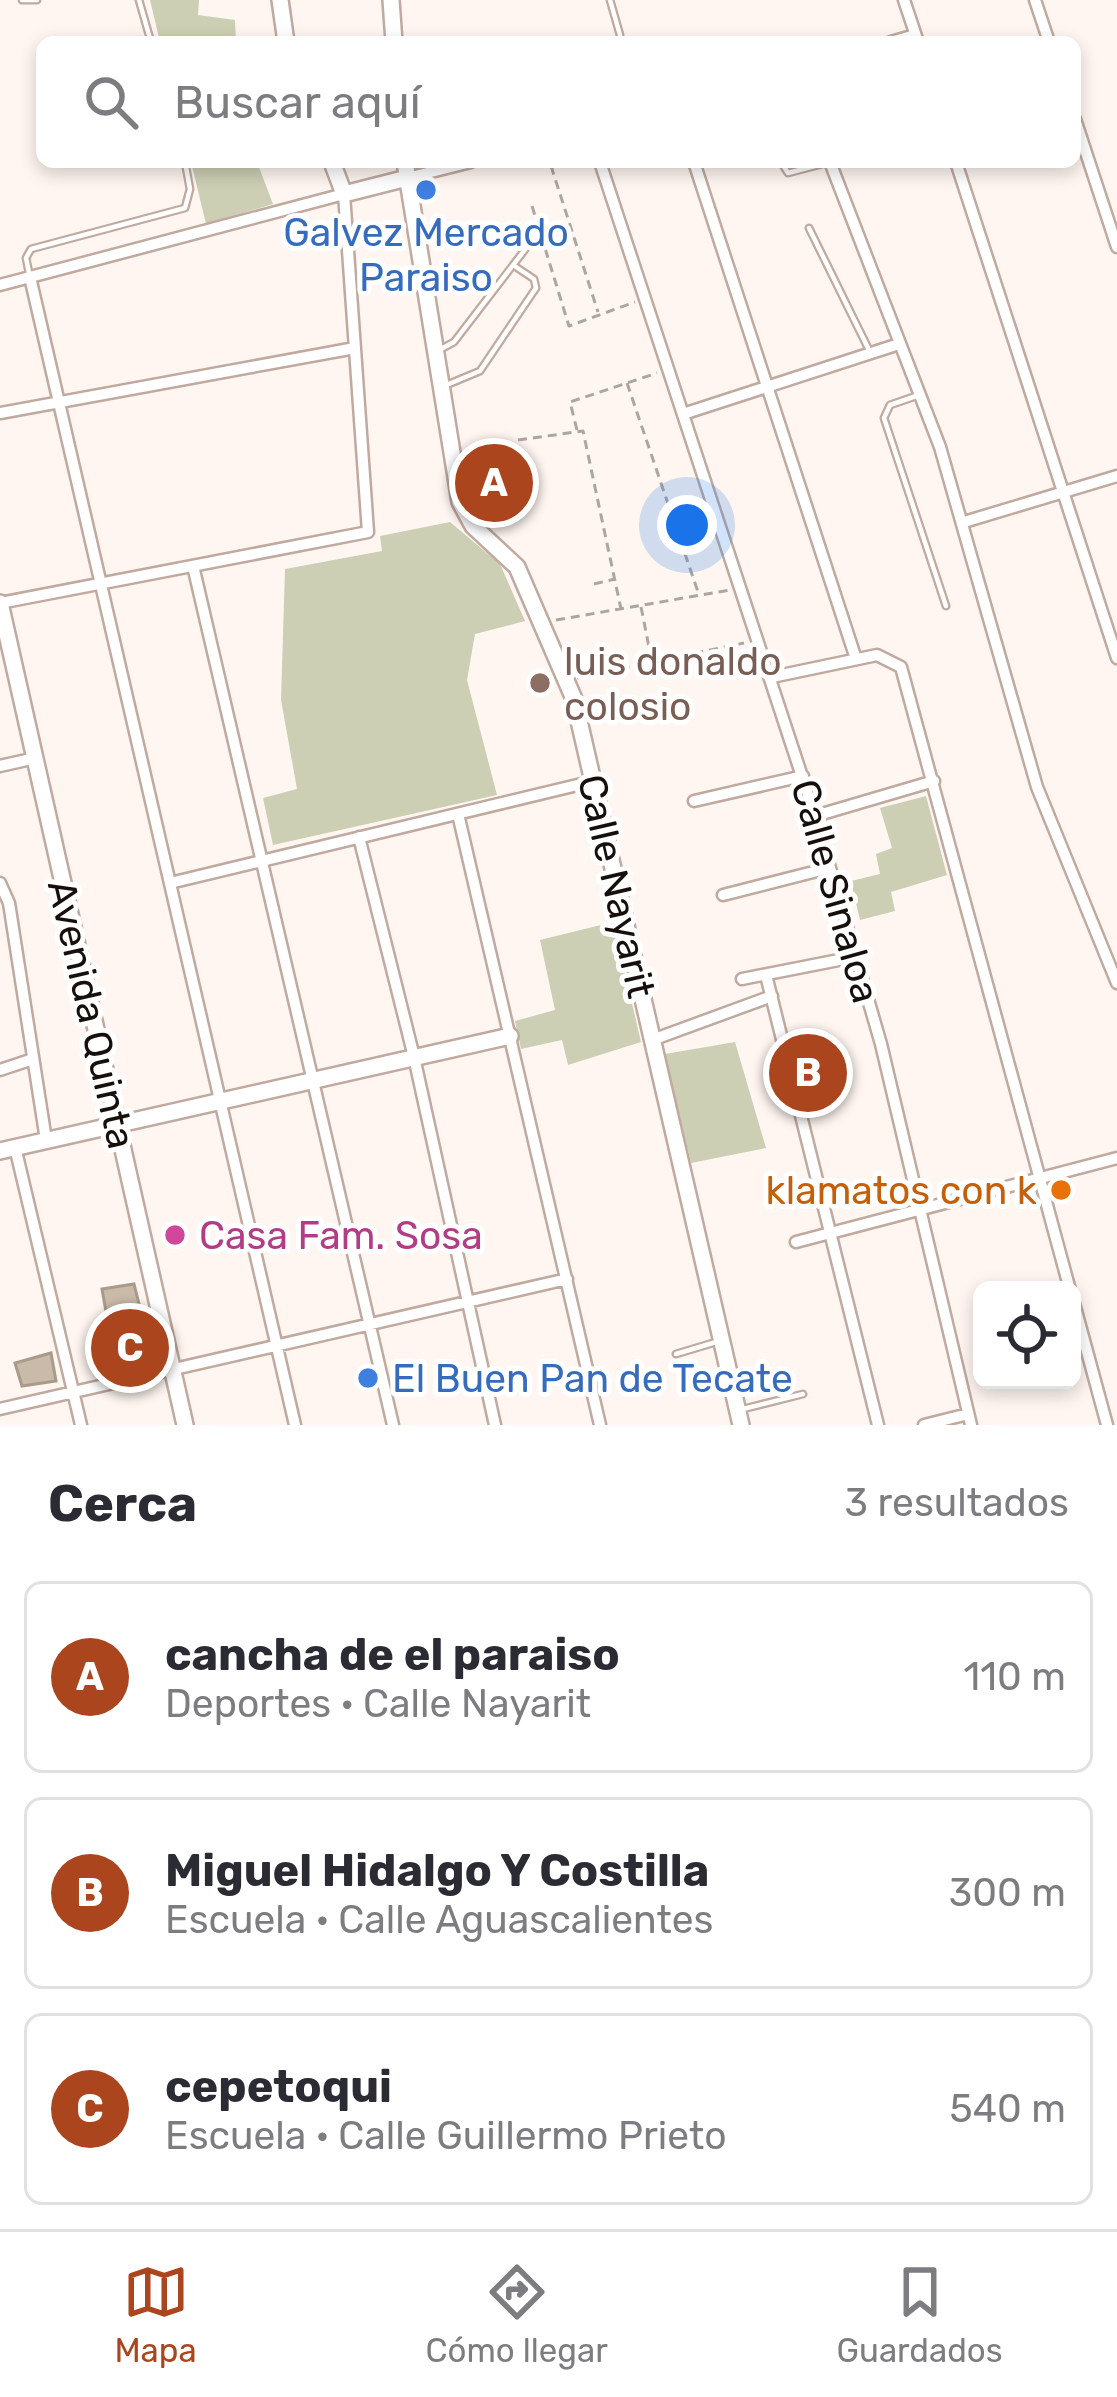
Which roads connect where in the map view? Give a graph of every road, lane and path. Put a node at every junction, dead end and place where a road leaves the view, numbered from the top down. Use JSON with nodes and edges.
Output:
{"nodes":[{"id":1,"x":22,"y":0,"type":"edge"},
{"id":2,"x":37,"y":0,"type":"edge"},
{"id":3,"x":140,"y":0,"type":"edge"},
{"id":4,"x":271,"y":0,"type":"edge"},
{"id":5,"x":280,"y":0,"type":"edge"},
{"id":6,"x":391,"y":0,"type":"edge"},
{"id":7,"x":610,"y":0,"type":"edge"},
{"id":8,"x":904,"y":0,"type":"edge"},
{"id":9,"x":1035,"y":0,"type":"edge"},
{"id":10,"x":620,"y":35,"type":"dead end"},
{"id":11,"x":149,"y":36,"type":"edge"},
{"id":12,"x":284,"y":36,"type":"edge"},
{"id":13,"x":284,"y":36,"type":"edge"},
{"id":14,"x":394,"y":36,"type":"edge"},
{"id":15,"x":915,"y":36,"type":"edge"},
{"id":16,"x":1047,"y":36,"type":"edge"},
{"id":17,"x":1081,"y":137,"type":"edge"},
{"id":18,"x":186,"y":168,"type":"edge"},
{"id":19,"x":334,"y":168,"type":"edge"},
{"id":20,"x":552,"y":168,"type":"edge"},
{"id":21,"x":602,"y":168,"type":"edge"},
{"id":22,"x":696,"y":168,"type":"edge"},
{"id":23,"x":785,"y":168,"type":"edge"},
{"id":24,"x":814,"y":168,"type":"edge"},
{"id":25,"x":832,"y":168,"type":"edge"},
{"id":26,"x":958,"y":168,"type":"edge"},
{"id":27,"x":406,"y":170,"type":"edge"},
{"id":28,"x":344,"y":194,"type":"junction"},
{"id":29,"x":532,"y":206,"type":"dead end"},
{"id":30,"x":809,"y":228,"type":"dead end"},
{"id":31,"x":530,"y":243,"type":"dead end"},
{"id":32,"x":1117,"y":247,"type":"edge"},
{"id":33,"x":513,"y":265,"type":"junction"},
{"id":34,"x":30,"y":277,"type":"junction"},
{"id":35,"x":0,"y":285,"type":"edge"},
{"id":36,"x":645,"y":299,"type":"junction"},
{"id":37,"x":599,"y":315,"type":"junction"},
{"id":38,"x":899,"y":344,"type":"junction"},
{"id":39,"x":355,"y":348,"type":"junction"},
{"id":40,"x":435,"y":351,"type":"junction"},
{"id":41,"x":870,"y":352,"type":"junction"},
{"id":42,"x":657,"y":373,"type":"dead end"},
{"id":43,"x":627,"y":383,"type":"junction"},
{"id":44,"x":441,"y":387,"type":"junction"},
{"id":45,"x":767,"y":387,"type":"junction"},
{"id":46,"x":919,"y":395,"type":"junction"},
{"id":47,"x":58,"y":400,"type":"junction"},
{"id":48,"x":0,"y":413,"type":"edge"},
{"id":49,"x":683,"y":414,"type":"junction"},
{"id":50,"x":580,"y":431,"type":"junction"},
{"id":51,"x":518,"y":440,"type":"dead end"},
{"id":52,"x":1117,"y":476,"type":"edge"},
{"id":53,"x":1062,"y":492,"type":"junction"},
{"id":54,"x":964,"y":522,"type":"junction"},
{"id":55,"x":194,"y":570,"type":"junction"},
{"id":56,"x":615,"y":579,"type":"junction"},
{"id":57,"x":594,"y":584,"type":"dead end"},
{"id":58,"x":101,"y":585,"type":"junction"},
{"id":59,"x":741,"y":588,"type":"junction"},
{"id":60,"x":699,"y":595,"type":"junction"},
{"id":61,"x":641,"y":605,"type":"junction"},
{"id":62,"x":946,"y":606,"type":"dead end"},
{"id":63,"x":621,"y":609,"type":"junction"},
{"id":64,"x":1,"y":615,"type":"edge"},
{"id":65,"x":543,"y":622,"type":"junction"},
{"id":66,"x":746,"y":643,"type":"dead end"},
{"id":67,"x":1117,"y":658,"type":"edge"},
{"id":68,"x":856,"y":659,"type":"junction"},
{"id":69,"x":652,"y":662,"type":"junction"},
{"id":70,"x":772,"y":677,"type":"junction"},
{"id":71,"x":578,"y":678,"type":"dead end"},
{"id":72,"x":32,"y":759,"type":"junction"},
{"id":73,"x":0,"y":766,"type":"edge"},
{"id":74,"x":803,"y":776,"type":"junction"},
{"id":75,"x":934,"y":781,"type":"junction"},
{"id":76,"x":594,"y":782,"type":"junction"},
{"id":77,"x":694,"y":801,"type":"dead end"},
{"id":78,"x":458,"y":814,"type":"junction"},
{"id":79,"x":815,"y":817,"type":"junction"},
{"id":80,"x":359,"y":837,"type":"junction"},
{"id":81,"x":264,"y":860,"type":"junction"},
{"id":82,"x":829,"y":868,"type":"junction"},
{"id":83,"x":0,"y":883,"type":"edge"},
{"id":84,"x":170,"y":883,"type":"junction"},
{"id":85,"x":723,"y":895,"type":"dead end"},
{"id":86,"x":854,"y":957,"type":"junction"},
{"id":87,"x":766,"y":974,"type":"junction"},
{"id":88,"x":742,"y":979,"type":"dead end"},
{"id":89,"x":1117,"y":983,"type":"edge"},
{"id":90,"x":772,"y":996,"type":"junction"},
{"id":91,"x":510,"y":1036,"type":"junction"},
{"id":92,"x":652,"y":1040,"type":"junction"},
{"id":93,"x":414,"y":1057,"type":"junction"},
{"id":94,"x":33,"y":1059,"type":"junction"},
{"id":95,"x":0,"y":1070,"type":"edge"},
{"id":96,"x":314,"y":1080,"type":"junction"},
{"id":97,"x":218,"y":1101,"type":"junction"},
{"id":98,"x":118,"y":1124,"type":"junction"},
{"id":99,"x":46,"y":1140,"type":"junction"},
{"id":100,"x":7,"y":1149,"type":"edge"},
{"id":101,"x":1117,"y":1158,"type":"edge"},
{"id":102,"x":1040,"y":1178,"type":"junction"},
{"id":103,"x":918,"y":1210,"type":"junction"},
{"id":104,"x":832,"y":1233,"type":"junction"},
{"id":105,"x":796,"y":1242,"type":"dead end"},
{"id":106,"x":567,"y":1279,"type":"junction"},
{"id":107,"x":1068,"y":1281,"type":"edge"},
{"id":108,"x":467,"y":1301,"type":"junction"},
{"id":109,"x":370,"y":1322,"type":"junction"},
{"id":110,"x":1081,"y":1330,"type":"edge"},
{"id":111,"x":722,"y":1341,"type":"junction"},
{"id":112,"x":276,"y":1346,"type":"junction"},
{"id":113,"x":676,"y":1354,"type":"dead end"},
{"id":114,"x":172,"y":1370,"type":"junction"},
{"id":115,"x":74,"y":1393,"type":"junction"},
{"id":116,"x":803,"y":1394,"type":"dead end"},
{"id":117,"x":0,"y":1409,"type":"edge"},
{"id":118,"x":739,"y":1418,"type":"edge"},
{"id":119,"x":969,"y":1420,"type":"edge"},
{"id":120,"x":81,"y":1425,"type":"edge"},
{"id":121,"x":185,"y":1425,"type":"edge"},
{"id":122,"x":295,"y":1425,"type":"edge"},
{"id":123,"x":393,"y":1425,"type":"edge"},
{"id":124,"x":495,"y":1425,"type":"edge"},
{"id":125,"x":600,"y":1425,"type":"edge"},
{"id":126,"x":878,"y":1425,"type":"edge"},
{"id":127,"x":924,"y":1425,"type":"edge"},
{"id":128,"x":1107,"y":1425,"type":"edge"}],
"edges":[{"from":1,"to":2,"type":"lane"},
{"from":3,"to":11,"type":"lane"},
{"from":4,"to":12,"type":"street"},
{"from":5,"to":13,"type":"street"},
{"from":6,"to":14,"type":"street"},
{"from":7,"to":10,"type":"lane"},
{"from":8,"to":15,"type":"street"},
{"from":9,"to":16,"type":"street"},
{"from":17,"to":32,"type":"street"},
{"from":18,"to":34,"type":"lane"},
{"from":19,"to":28,"type":"street"},
{"from":20,"to":37,"type":"path"},
{"from":21,"to":36,"type":"street","name":"Calle Sinaloa"},
{"from":22,"to":45,"type":"street"},
{"from":23,"to":24,"type":"lane"},
{"from":25,"to":38,"type":"street"},
{"from":26,"to":53,"type":"street"},
{"from":27,"to":28,"type":"street"},
{"from":27,"to":40,"type":"street","name":"Calle Nayarit"},
{"from":28,"to":34,"type":"street"},
{"from":28,"to":39,"type":"street"},
{"from":29,"to":37,"type":"path"},
{"from":30,"to":41,"type":"lane"},
{"from":31,"to":33,"type":"lane"},
{"from":33,"to":40,"type":"lane"},
{"from":33,"to":44,"type":"lane"},
{"from":34,"to":35,"type":"street"},
{"from":34,"to":47,"type":"street"},
{"from":36,"to":37,"type":"path"},
{"from":36,"to":49,"type":"street","name":"Calle Sinaloa"},
{"from":38,"to":41,"type":"street"},
{"from":38,"to":46,"type":"street"},
{"from":39,"to":47,"type":"street"},
{"from":39,"to":55,"type":"street"},
{"from":40,"to":44,"type":"street","name":"Calle Nayarit"},
{"from":41,"to":45,"type":"street"},
{"from":42,"to":43,"type":"path"},
{"from":43,"to":50,"type":"path"},
{"from":43,"to":60,"type":"path"},
{"from":44,"to":65,"type":"street","name":"Calle Nayarit"},
{"from":45,"to":49,"type":"street"},
{"from":45,"to":68,"type":"street"},
{"from":46,"to":54,"type":"street"},
{"from":46,"to":62,"type":"lane"},
{"from":47,"to":48,"type":"street"},
{"from":47,"to":58,"type":"street"},
{"from":49,"to":59,"type":"street","name":"Calle Sinaloa"},
{"from":50,"to":51,"type":"path"},
{"from":50,"to":56,"type":"path"},
{"from":52,"to":53,"type":"street"},
{"from":53,"to":54,"type":"street"},
{"from":53,"to":67,"type":"street"},
{"from":54,"to":89,"type":"street"},
{"from":55,"to":58,"type":"street"},
{"from":55,"to":81,"type":"street"},
{"from":56,"to":57,"type":"path"},
{"from":56,"to":63,"type":"path"},
{"from":58,"to":64,"type":"street"},
{"from":58,"to":84,"type":"street"},
{"from":59,"to":60,"type":"path"},
{"from":59,"to":70,"type":"street","name":"Calle Sinaloa"},
{"from":60,"to":61,"type":"path"},
{"from":61,"to":63,"type":"path"},
{"from":61,"to":69,"type":"path"},
{"from":63,"to":65,"type":"path"},
{"from":64,"to":72,"type":"street","name":"Avenida Quinta"},
{"from":65,"to":76,"type":"street","name":"Calle Nayarit"},
{"from":66,"to":69,"type":"path"},
{"from":68,"to":70,"type":"street"},
{"from":68,"to":75,"type":"street"},
{"from":69,"to":71,"type":"path"},
{"from":70,"to":74,"type":"street","name":"Calle Sinaloa"},
{"from":72,"to":73,"type":"street"},
{"from":72,"to":98,"type":"street","name":"Avenida Quinta"},
{"from":74,"to":77,"type":"street"},
{"from":74,"to":79,"type":"street","name":"Calle Sinaloa"},
{"from":75,"to":79,"type":"street"},
{"from":75,"to":102,"type":"street"},
{"from":76,"to":78,"type":"street"},
{"from":76,"to":92,"type":"street","name":"Calle Nayarit"},
{"from":78,"to":80,"type":"street"},
{"from":78,"to":91,"type":"street"},
{"from":79,"to":82,"type":"street","name":"Calle Sinaloa"},
{"from":80,"to":81,"type":"street"},
{"from":80,"to":93,"type":"street"},
{"from":81,"to":84,"type":"street"},
{"from":81,"to":96,"type":"street"},
{"from":82,"to":85,"type":"street"},
{"from":82,"to":86,"type":"street","name":"Calle Sinaloa"},
{"from":83,"to":94,"type":"street"},
{"from":84,"to":97,"type":"street"},
{"from":86,"to":87,"type":"street"},
{"from":86,"to":103,"type":"street","name":"Calle Sinaloa"},
{"from":87,"to":88,"type":"street"},
{"from":87,"to":90,"type":"street"},
{"from":90,"to":92,"type":"street"},
{"from":90,"to":104,"type":"street"},
{"from":91,"to":93,"type":"street"},
{"from":91,"to":106,"type":"street"},
{"from":92,"to":111,"type":"street","name":"Calle Nayarit"},
{"from":93,"to":96,"type":"street"},
{"from":93,"to":108,"type":"street"},
{"from":94,"to":95,"type":"street"},
{"from":94,"to":99,"type":"street"},
{"from":96,"to":97,"type":"street"},
{"from":96,"to":109,"type":"street"},
{"from":97,"to":98,"type":"street"},
{"from":97,"to":112,"type":"street"},
{"from":98,"to":99,"type":"street"},
{"from":98,"to":114,"type":"street","name":"Avenida Quinta"},
{"from":99,"to":100,"type":"street"},
{"from":100,"to":115,"type":"street"},
{"from":101,"to":102,"type":"street"},
{"from":102,"to":103,"type":"street"},
{"from":102,"to":107,"type":"street"},
{"from":103,"to":104,"type":"street"},
{"from":103,"to":119,"type":"street","name":"Calle Sinaloa"},
{"from":104,"to":105,"type":"street"},
{"from":104,"to":126,"type":"street"},
{"from":106,"to":108,"type":"street"},
{"from":106,"to":125,"type":"street"},
{"from":108,"to":109,"type":"street"},
{"from":108,"to":124,"type":"street"},
{"from":109,"to":112,"type":"street"},
{"from":109,"to":123,"type":"street"},
{"from":110,"to":128,"type":"street"},
{"from":111,"to":113,"type":"lane"},
{"from":111,"to":118,"type":"street","name":"Calle Nayarit"},
{"from":112,"to":114,"type":"street"},
{"from":112,"to":122,"type":"street"},
{"from":114,"to":115,"type":"street"},
{"from":114,"to":121,"type":"street","name":"Avenida Quinta"},
{"from":115,"to":117,"type":"street"},
{"from":115,"to":120,"type":"street"},
{"from":116,"to":118,"type":"lane"},
{"from":119,"to":127,"type":"street"}]}
